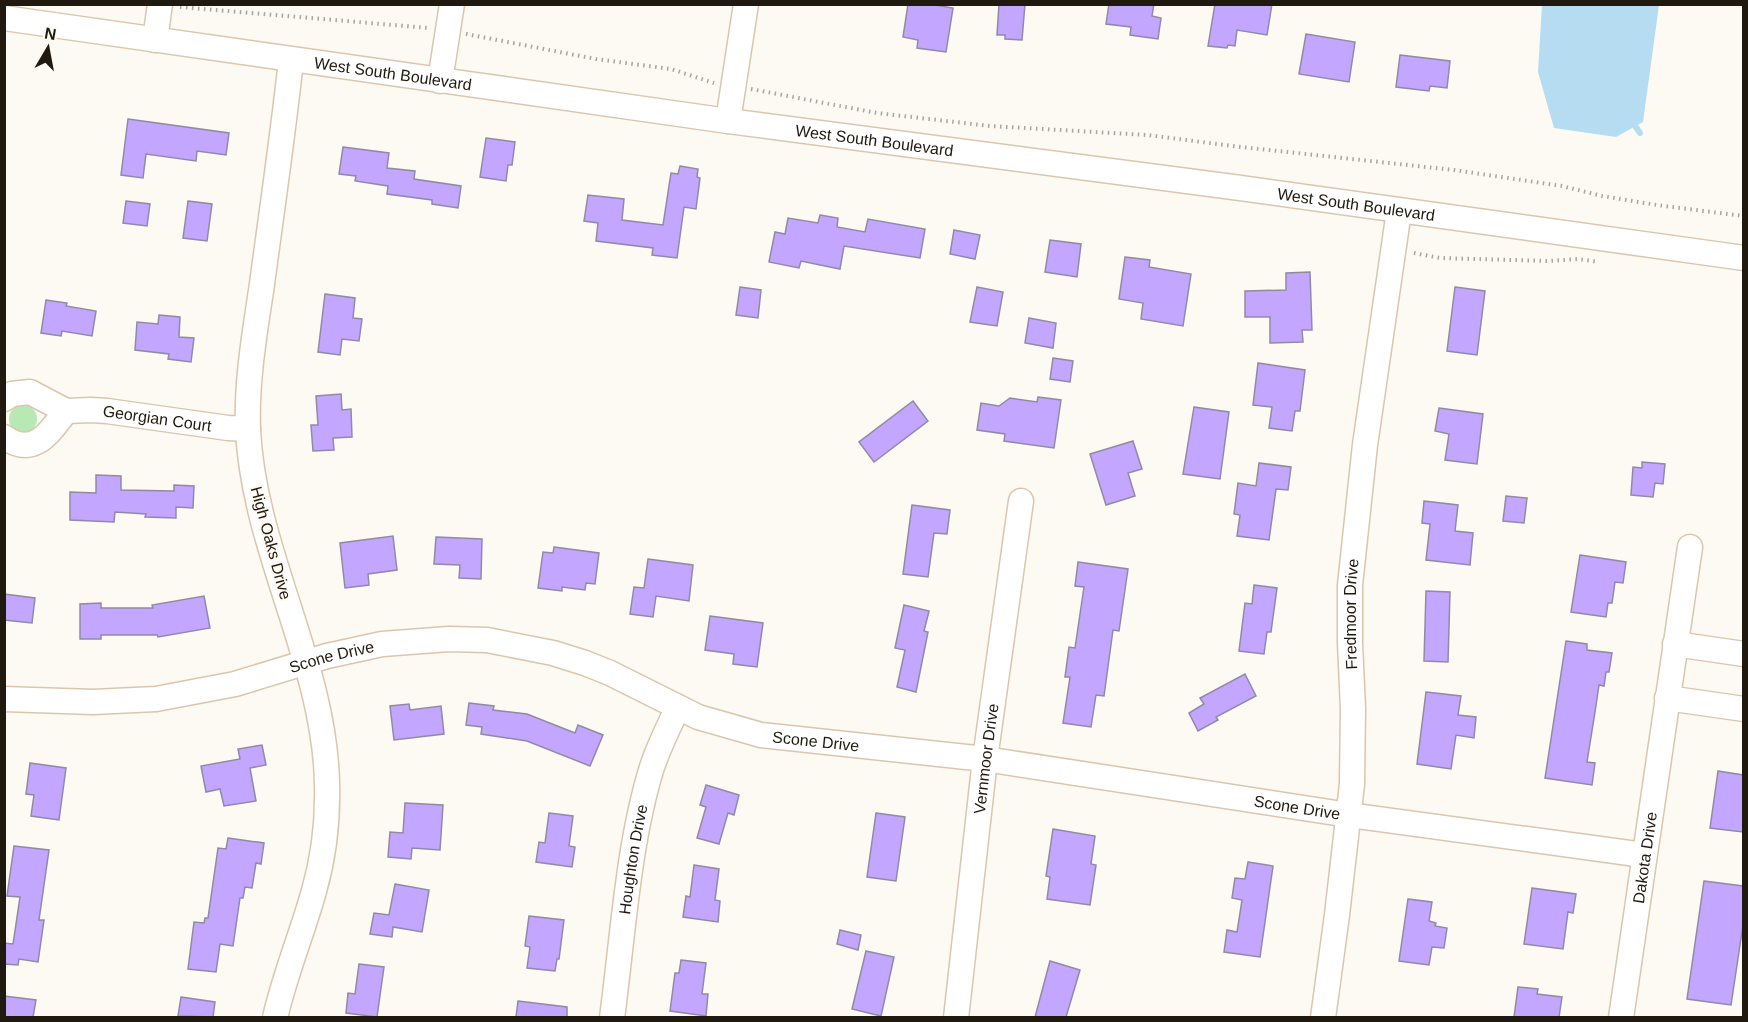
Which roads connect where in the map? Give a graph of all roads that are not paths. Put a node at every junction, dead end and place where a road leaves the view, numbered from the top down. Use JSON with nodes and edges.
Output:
{"nodes":[{"id":1,"x":452,"y":4,"type":"edge"},
{"id":2,"x":746,"y":4,"type":"edge"},
{"id":3,"x":168,"y":6,"type":"edge"},
{"id":4,"x":4,"y":18,"type":"edge"},
{"id":5,"x":155,"y":40,"type":"junction"},
{"id":6,"x":291,"y":60,"type":"junction"},
{"id":7,"x":440,"y":81,"type":"junction"},
{"id":8,"x":728,"y":121,"type":"junction"},
{"id":9,"x":1399,"y":211,"type":"junction"},
{"id":10,"x":1743,"y":258,"type":"edge"},
{"id":11,"x":4,"y":399,"type":"edge"},
{"id":12,"x":66,"y":411,"type":"junction"},
{"id":13,"x":248,"y":429,"type":"junction"},
{"id":14,"x":4,"y":437,"type":"edge"},
{"id":15,"x":1022,"y":501,"type":"dead end"},
{"id":16,"x":1690,"y":548,"type":"dead end"},
{"id":17,"x":1675,"y":644,"type":"junction"},
{"id":18,"x":1743,"y":654,"type":"edge"},
{"id":19,"x":305,"y":663,"type":"junction"},
{"id":20,"x":1667,"y":698,"type":"junction"},
{"id":21,"x":4,"y":699,"type":"edge"},
{"id":22,"x":678,"y":707,"type":"junction"},
{"id":23,"x":1743,"y":709,"type":"edge"},
{"id":24,"x":985,"y":759,"type":"junction"},
{"id":25,"x":1349,"y":815,"type":"junction"},
{"id":26,"x":1644,"y":855,"type":"junction"},
{"id":27,"x":275,"y":1017,"type":"edge"},
{"id":28,"x":612,"y":1017,"type":"edge"},
{"id":29,"x":956,"y":1017,"type":"edge"},
{"id":30,"x":1323,"y":1017,"type":"edge"},
{"id":31,"x":1621,"y":1017,"type":"edge"}],
"edges":[{"from":1,"to":7,"type":"street"},
{"from":2,"to":8,"type":"street"},
{"from":3,"to":5,"type":"street"},
{"from":4,"to":5,"type":"street","name":"West South Boulevard"},
{"from":5,"to":6,"type":"street","name":"West South Boulevard"},
{"from":6,"to":7,"type":"street","name":"West South Boulevard"},
{"from":6,"to":13,"type":"street","name":"High Oaks Drive"},
{"from":7,"to":8,"type":"street","name":"West South Boulevard"},
{"from":8,"to":9,"type":"street","name":"West South Boulevard"},
{"from":9,"to":10,"type":"street","name":"West South Boulevard"},
{"from":9,"to":25,"type":"street","name":"Fredmoor Drive"},
{"from":11,"to":12,"type":"street","name":"Georgian Court"},
{"from":12,"to":13,"type":"street","name":"Georgian Court"},
{"from":12,"to":14,"type":"street"},
{"from":13,"to":19,"type":"street","name":"High Oaks Drive"},
{"from":15,"to":24,"type":"street","name":"Vernmoor Drive"},
{"from":16,"to":17,"type":"street","name":"Dakota Drive"},
{"from":17,"to":18,"type":"street"},
{"from":17,"to":20,"type":"street","name":"Dakota Drive"},
{"from":19,"to":21,"type":"street","name":"Scone Drive"},
{"from":19,"to":22,"type":"street","name":"Scone Drive"},
{"from":19,"to":27,"type":"street","name":"High Oaks Drive"},
{"from":20,"to":23,"type":"street"},
{"from":20,"to":26,"type":"street","name":"Dakota Drive"},
{"from":22,"to":24,"type":"street","name":"Scone Drive"},
{"from":22,"to":28,"type":"street","name":"Houghton Drive"},
{"from":24,"to":25,"type":"street","name":"Scone Drive"},
{"from":24,"to":29,"type":"street","name":"Vernmoor Drive"},
{"from":25,"to":26,"type":"street","name":"Scone Drive"},
{"from":25,"to":30,"type":"street","name":"Fredmoor Drive"},
{"from":26,"to":31,"type":"street","name":"Dakota Drive"}]}
